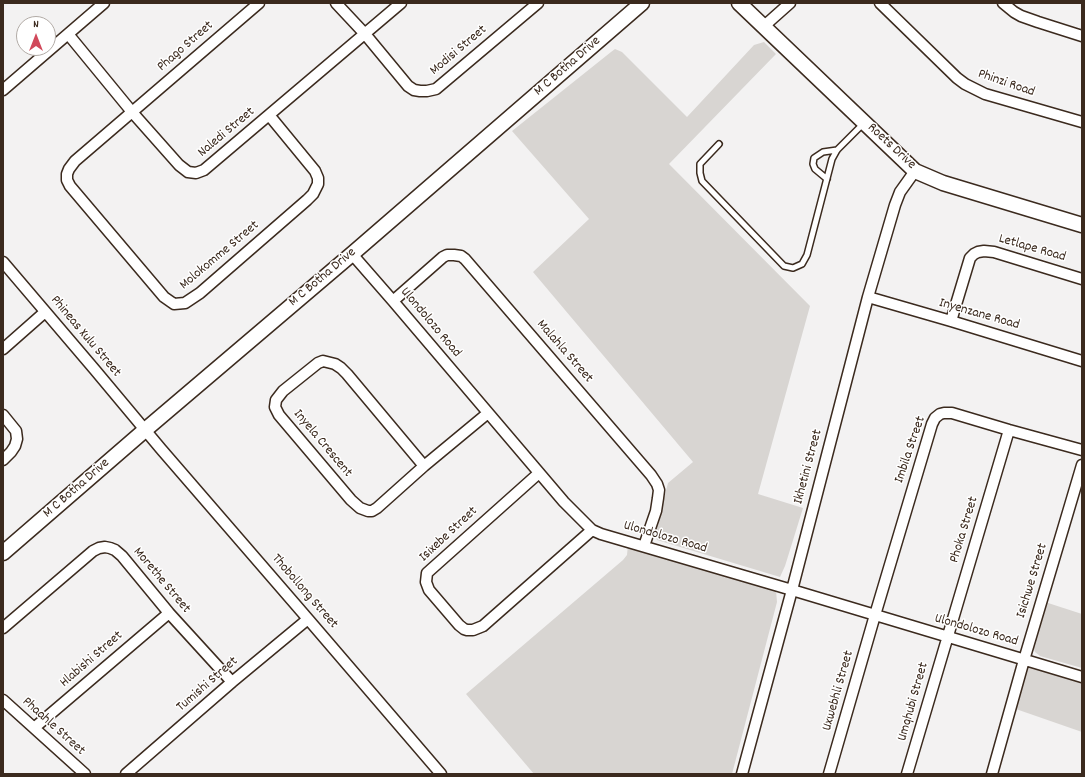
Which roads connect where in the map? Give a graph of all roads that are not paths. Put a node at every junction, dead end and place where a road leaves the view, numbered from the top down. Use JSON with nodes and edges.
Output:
{"nodes":[{"id":1,"x":104,"y":3,"type":"edge"},
{"id":2,"x":259,"y":3,"type":"edge"},
{"id":3,"x":336,"y":3,"type":"edge"},
{"id":4,"x":401,"y":3,"type":"edge"},
{"id":5,"x":538,"y":3,"type":"edge"},
{"id":6,"x":642,"y":3,"type":"edge"},
{"id":7,"x":739,"y":3,"type":"edge"},
{"id":8,"x":790,"y":3,"type":"edge"},
{"id":9,"x":880,"y":3,"type":"edge"},
{"id":10,"x":1003,"y":3,"type":"edge"},
{"id":11,"x":763,"y":27,"type":"junction"},
{"id":12,"x":68,"y":34,"type":"junction"},
{"id":13,"x":365,"y":34,"type":"junction"},
{"id":14,"x":1082,"y":36,"type":"edge"},
{"id":15,"x":3,"y":90,"type":"edge"},
{"id":16,"x":132,"y":112,"type":"junction"},
{"id":17,"x":269,"y":115,"type":"junction"},
{"id":18,"x":1082,"y":122,"type":"edge"},
{"id":19,"x":864,"y":123,"type":"junction"},
{"id":20,"x":719,"y":144,"type":"dead end"},
{"id":21,"x":837,"y":150,"type":"junction"},
{"id":22,"x":915,"y":171,"type":"junction"},
{"id":23,"x":826,"y":179,"type":"junction"},
{"id":24,"x":1082,"y":225,"type":"edge"},
{"id":25,"x":352,"y":254,"type":"junction"},
{"id":26,"x":3,"y":262,"type":"edge"},
{"id":27,"x":1082,"y":279,"type":"edge"},
{"id":28,"x":868,"y":297,"type":"junction"},
{"id":29,"x":393,"y":301,"type":"junction"},
{"id":30,"x":45,"y":312,"type":"junction"},
{"id":31,"x":951,"y":321,"type":"junction"},
{"id":32,"x":3,"y":349,"type":"edge"},
{"id":33,"x":1082,"y":361,"type":"edge"},
{"id":34,"x":488,"y":412,"type":"junction"},
{"id":35,"x":3,"y":415,"type":"edge"},
{"id":36,"x":145,"y":430,"type":"junction"},
{"id":37,"x":1009,"y":430,"type":"junction"},
{"id":38,"x":1082,"y":450,"type":"edge"},
{"id":39,"x":3,"y":460,"type":"edge"},
{"id":40,"x":424,"y":466,"type":"junction"},
{"id":41,"x":1082,"y":466,"type":"edge"},
{"id":42,"x":539,"y":473,"type":"junction"},
{"id":43,"x":592,"y":530,"type":"junction"},
{"id":44,"x":644,"y":546,"type":"junction"},
{"id":45,"x":3,"y":553,"type":"edge"},
{"id":46,"x":792,"y":590,"type":"junction"},
{"id":47,"x":169,"y":613,"type":"junction"},
{"id":48,"x":875,"y":615,"type":"junction"},
{"id":49,"x":308,"y":619,"type":"junction"},
{"id":50,"x":3,"y":628,"type":"edge"},
{"id":51,"x":948,"y":638,"type":"junction"},
{"id":52,"x":1024,"y":660,"type":"junction"},
{"id":53,"x":1082,"y":677,"type":"edge"},
{"id":54,"x":232,"y":682,"type":"junction"},
{"id":55,"x":3,"y":700,"type":"edge"},
{"id":56,"x":34,"y":728,"type":"junction"},
{"id":57,"x":85,"y":774,"type":"edge"},
{"id":58,"x":126,"y":774,"type":"edge"},
{"id":59,"x":441,"y":774,"type":"edge"},
{"id":60,"x":742,"y":774,"type":"edge"},
{"id":61,"x":829,"y":774,"type":"edge"},
{"id":62,"x":907,"y":774,"type":"edge"},
{"id":63,"x":992,"y":774,"type":"edge"}],
"edges":[{"from":1,"to":12,"type":"street"},
{"from":2,"to":16,"type":"street","name":"Phago Street"},
{"from":3,"to":13,"type":"street"},
{"from":4,"to":13,"type":"street","name":"Naledi Street"},
{"from":5,"to":13,"type":"street","name":"Modisi Street"},
{"from":6,"to":25,"type":"street","name":"M C Botha Drive"},
{"from":7,"to":11,"type":"street","name":"Roets Drive"},
{"from":8,"to":11,"type":"street"},
{"from":9,"to":18,"type":"street","name":"Phinzi Road"},
{"from":10,"to":14,"type":"street"},
{"from":11,"to":19,"type":"street","name":"Roets Drive"},
{"from":12,"to":15,"type":"street"},
{"from":12,"to":16,"type":"street","name":"Naledi Street"},
{"from":13,"to":17,"type":"street","name":"Naledi Street"},
{"from":16,"to":17,"type":"street","name":"Naledi Street"},
{"from":16,"to":17,"type":"street","name":"Molokomme Street"},
{"from":19,"to":21,"type":"lane"},
{"from":19,"to":22,"type":"street","name":"Roets Drive"},
{"from":20,"to":23,"type":"lane"},
{"from":21,"to":23,"type":"lane"},
{"from":21,"to":23,"type":"lane"},
{"from":22,"to":24,"type":"street","name":"Roets Drive"},
{"from":22,"to":28,"type":"street","name":"Ikhetini Street"},
{"from":25,"to":29,"type":"street","name":"Ulondolozo Road"},
{"from":25,"to":36,"type":"street","name":"M C Botha Drive"},
{"from":26,"to":30,"type":"street","name":"Phineas Xulu Street"},
{"from":27,"to":31,"type":"street","name":"Letlape Road"},
{"from":28,"to":31,"type":"street","name":"Inyenzane Road"},
{"from":28,"to":46,"type":"street","name":"Ikhetini Street"},
{"from":29,"to":34,"type":"street","name":"Ulondolozo Road"},
{"from":29,"to":44,"type":"street","name":"Malahla Street"},
{"from":30,"to":32,"type":"street"},
{"from":30,"to":36,"type":"street","name":"Phineas Xulu Street"},
{"from":31,"to":33,"type":"street","name":"Inyenzane Road"},
{"from":34,"to":40,"type":"street","name":"Inyela Crescent"},
{"from":34,"to":42,"type":"street","name":"Ulondolozo Road"},
{"from":35,"to":39,"type":"street"},
{"from":36,"to":45,"type":"street","name":"M C Botha Drive"},
{"from":36,"to":49,"type":"street","name":"Thobollong Street"},
{"from":37,"to":38,"type":"street","name":"Imbila Street"},
{"from":37,"to":48,"type":"street","name":"Imbila Street"},
{"from":37,"to":51,"type":"street","name":"Phoka Street"},
{"from":40,"to":40,"type":"street","name":"Inyela Crescent"},
{"from":41,"to":52,"type":"street","name":"Isichwe Street"},
{"from":42,"to":43,"type":"street","name":"Ulondolozo Road"},
{"from":42,"to":43,"type":"street","name":"Isixebe Street"},
{"from":43,"to":44,"type":"street","name":"Ulondolozo Road"},
{"from":44,"to":46,"type":"street","name":"Ulondolozo Road"},
{"from":46,"to":48,"type":"street","name":"Ulondolozo Road"},
{"from":46,"to":60,"type":"street","name":"Ikhetini Street"},
{"from":47,"to":50,"type":"street","name":"Morethe Street"},
{"from":47,"to":54,"type":"street","name":"Morethe Street"},
{"from":47,"to":56,"type":"street","name":"Hlabishi Street"},
{"from":48,"to":51,"type":"street","name":"Ulondolozo Road"},
{"from":48,"to":61,"type":"street","name":"Uxwebhli Street"},
{"from":49,"to":54,"type":"street","name":"Tumishi Street"},
{"from":49,"to":59,"type":"street","name":"Thobollong Street"},
{"from":51,"to":52,"type":"street","name":"Ulondolozo Road"},
{"from":51,"to":62,"type":"street","name":"Umqhubi Street"},
{"from":52,"to":53,"type":"street","name":"Ulondolozo Road"},
{"from":52,"to":63,"type":"street","name":"Isichwe Street"},
{"from":54,"to":58,"type":"street","name":"Tumishi Street"},
{"from":55,"to":56,"type":"street","name":"Phaahle Street"},
{"from":56,"to":57,"type":"street","name":"Phaahle Street"}]}
